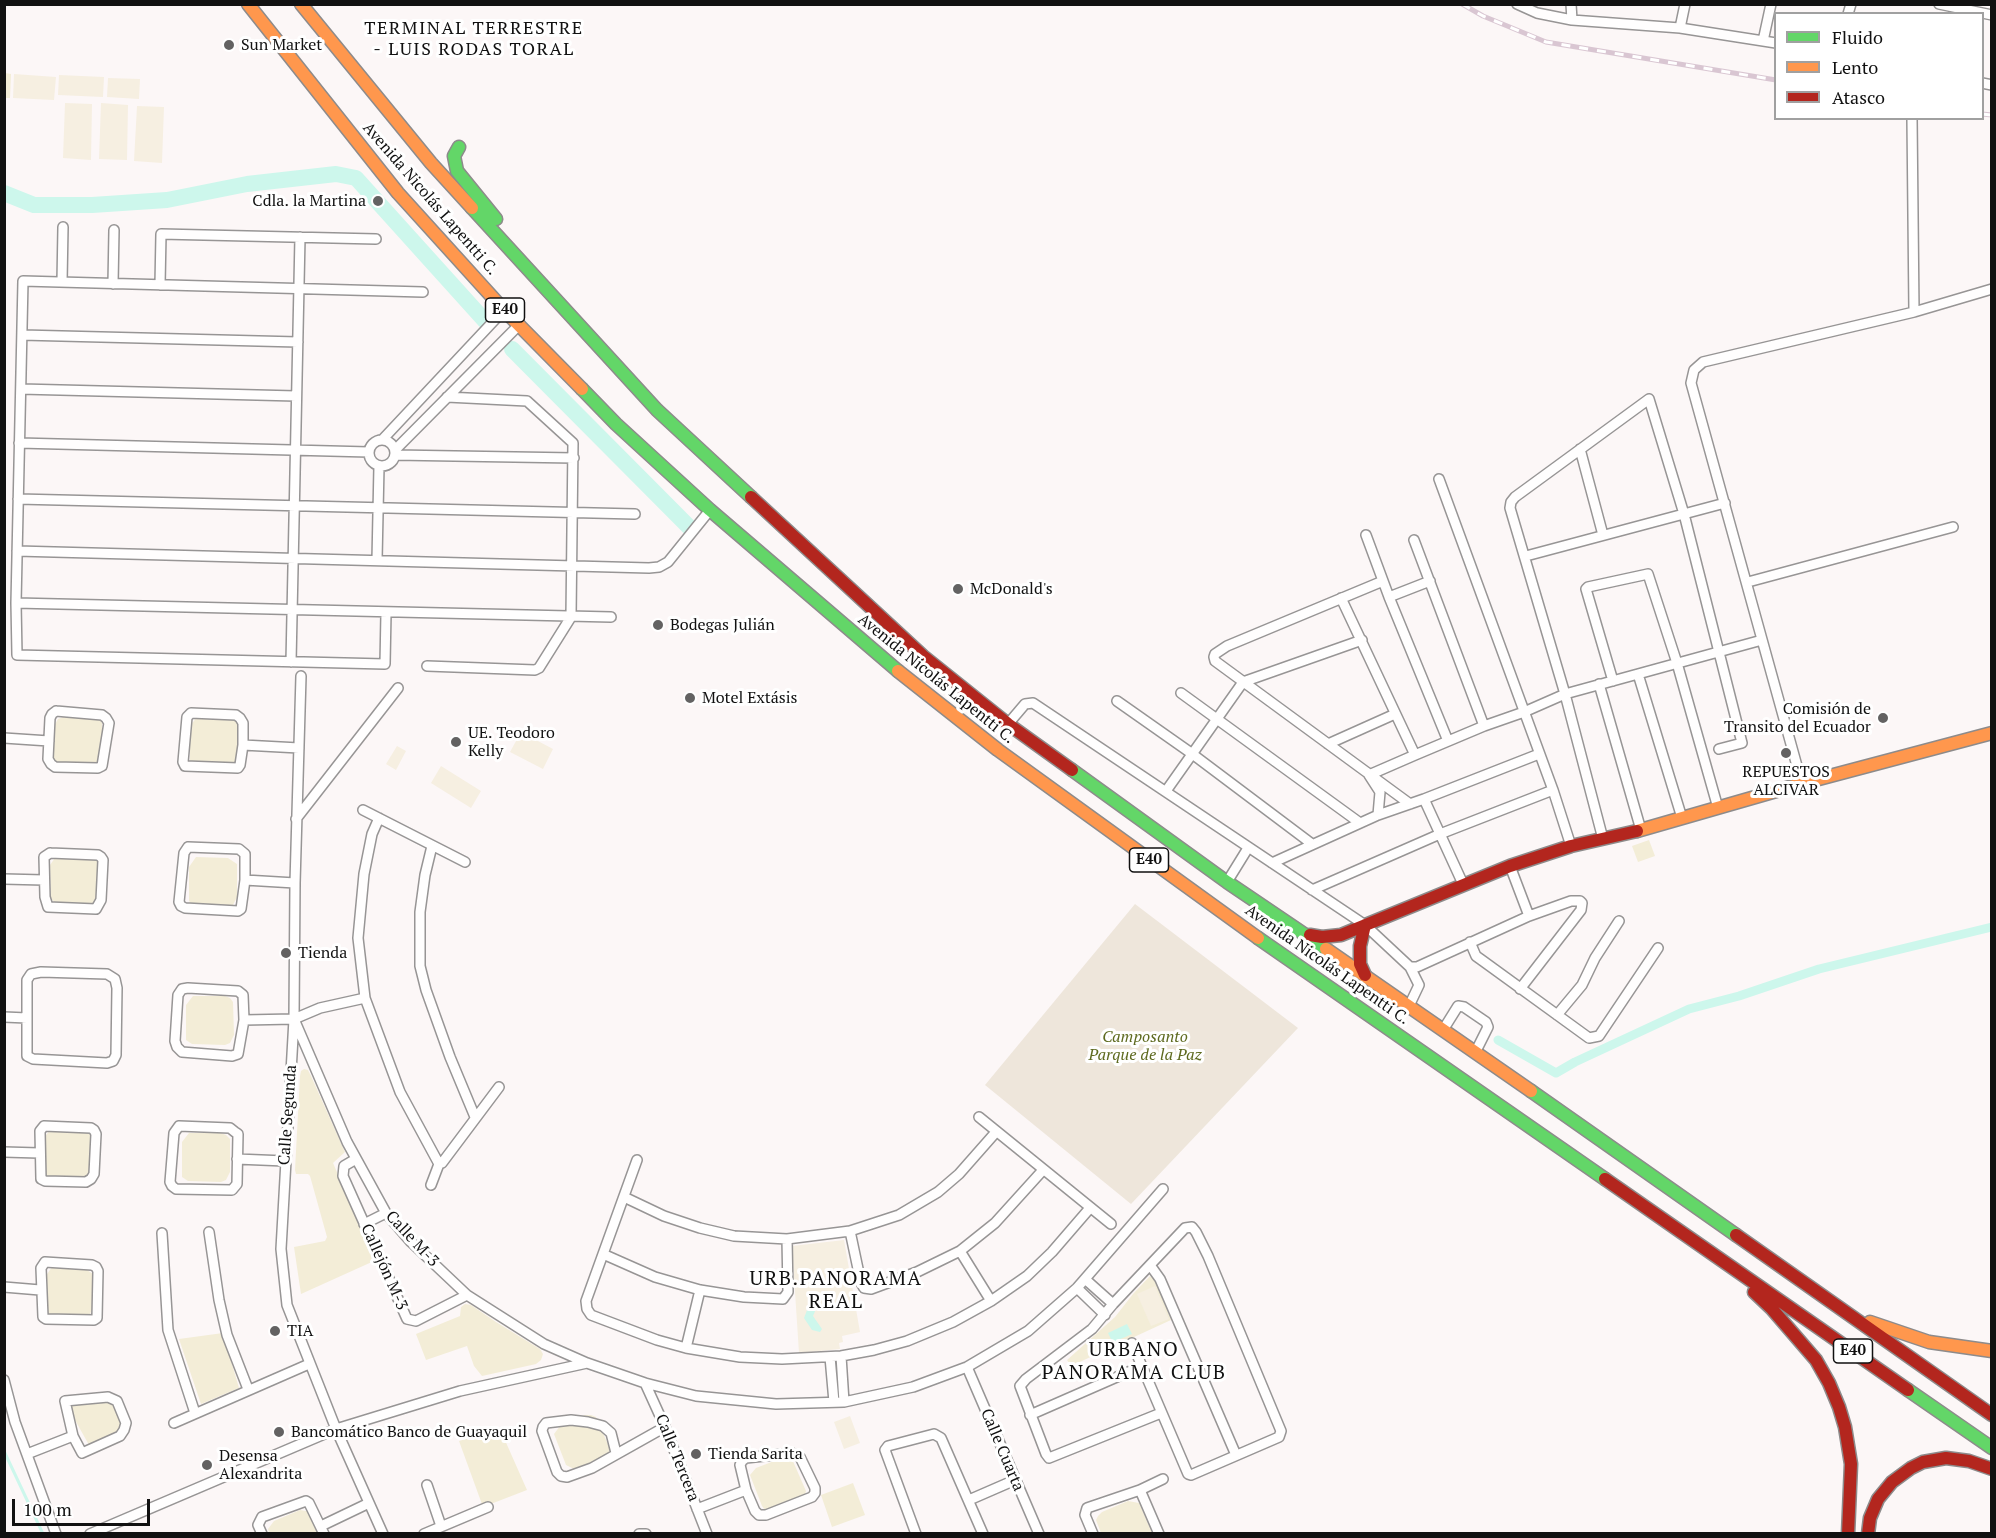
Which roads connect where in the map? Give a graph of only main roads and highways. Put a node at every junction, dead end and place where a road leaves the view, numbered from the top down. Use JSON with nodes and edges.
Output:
{"nodes":[{"id":1,"x":248,"y":4,"type":"edge"},
{"id":2,"x":301,"y":4,"type":"edge"},
{"id":3,"x":459,"y":147,"type":"dead end"},
{"id":4,"x":601,"y":351,"type":"junction"},
{"id":5,"x":1992,"y":733,"type":"edge"},
{"id":6,"x":1365,"y":925,"type":"junction"},
{"id":7,"x":1306,"y":934,"type":"junction"},
{"id":8,"x":1365,"y":975,"type":"junction"},
{"id":9,"x":1714,"y":1254,"type":"junction"},
{"id":10,"x":1814,"y":1290,"type":"junction"},
{"id":11,"x":1992,"y":1351,"type":"edge"},
{"id":12,"x":1992,"y":1415,"type":"edge"},
{"id":13,"x":1992,"y":1448,"type":"edge"},
{"id":14,"x":1992,"y":1469,"type":"edge"},
{"id":15,"x":1848,"y":1533,"type":"edge"},
{"id":16,"x":1868,"y":1533,"type":"edge"}],
"edges":[{"from":1,"to":9,"type":"main road","name":"Avenida Nicolás Lapentti C.","number":"E40"},
{"from":2,"to":4,"type":"main road","name":"Avenida Nicolás Lapentti C.","number":"E40"},
{"from":3,"to":4,"type":"main road"},
{"from":4,"to":7,"type":"main road","name":"Avenida Nicolás Lapentti C.","number":"E40"},
{"from":5,"to":6,"type":"main road"},
{"from":6,"to":7,"type":"main road"},
{"from":6,"to":8,"type":"main road"},
{"from":7,"to":8,"type":"main road","name":"Avenida Nicolás Lapentti C.","number":"E40"},
{"from":8,"to":10,"type":"main road","name":"Avenida Nicolás Lapentti C.","number":"E40"},
{"from":9,"to":13,"type":"main road","number":"E40"},
{"from":9,"to":15,"type":"main road"},
{"from":10,"to":11,"type":"main road"},
{"from":10,"to":12,"type":"main road","number":"E40"},
{"from":14,"to":16,"type":"main road"}]}
